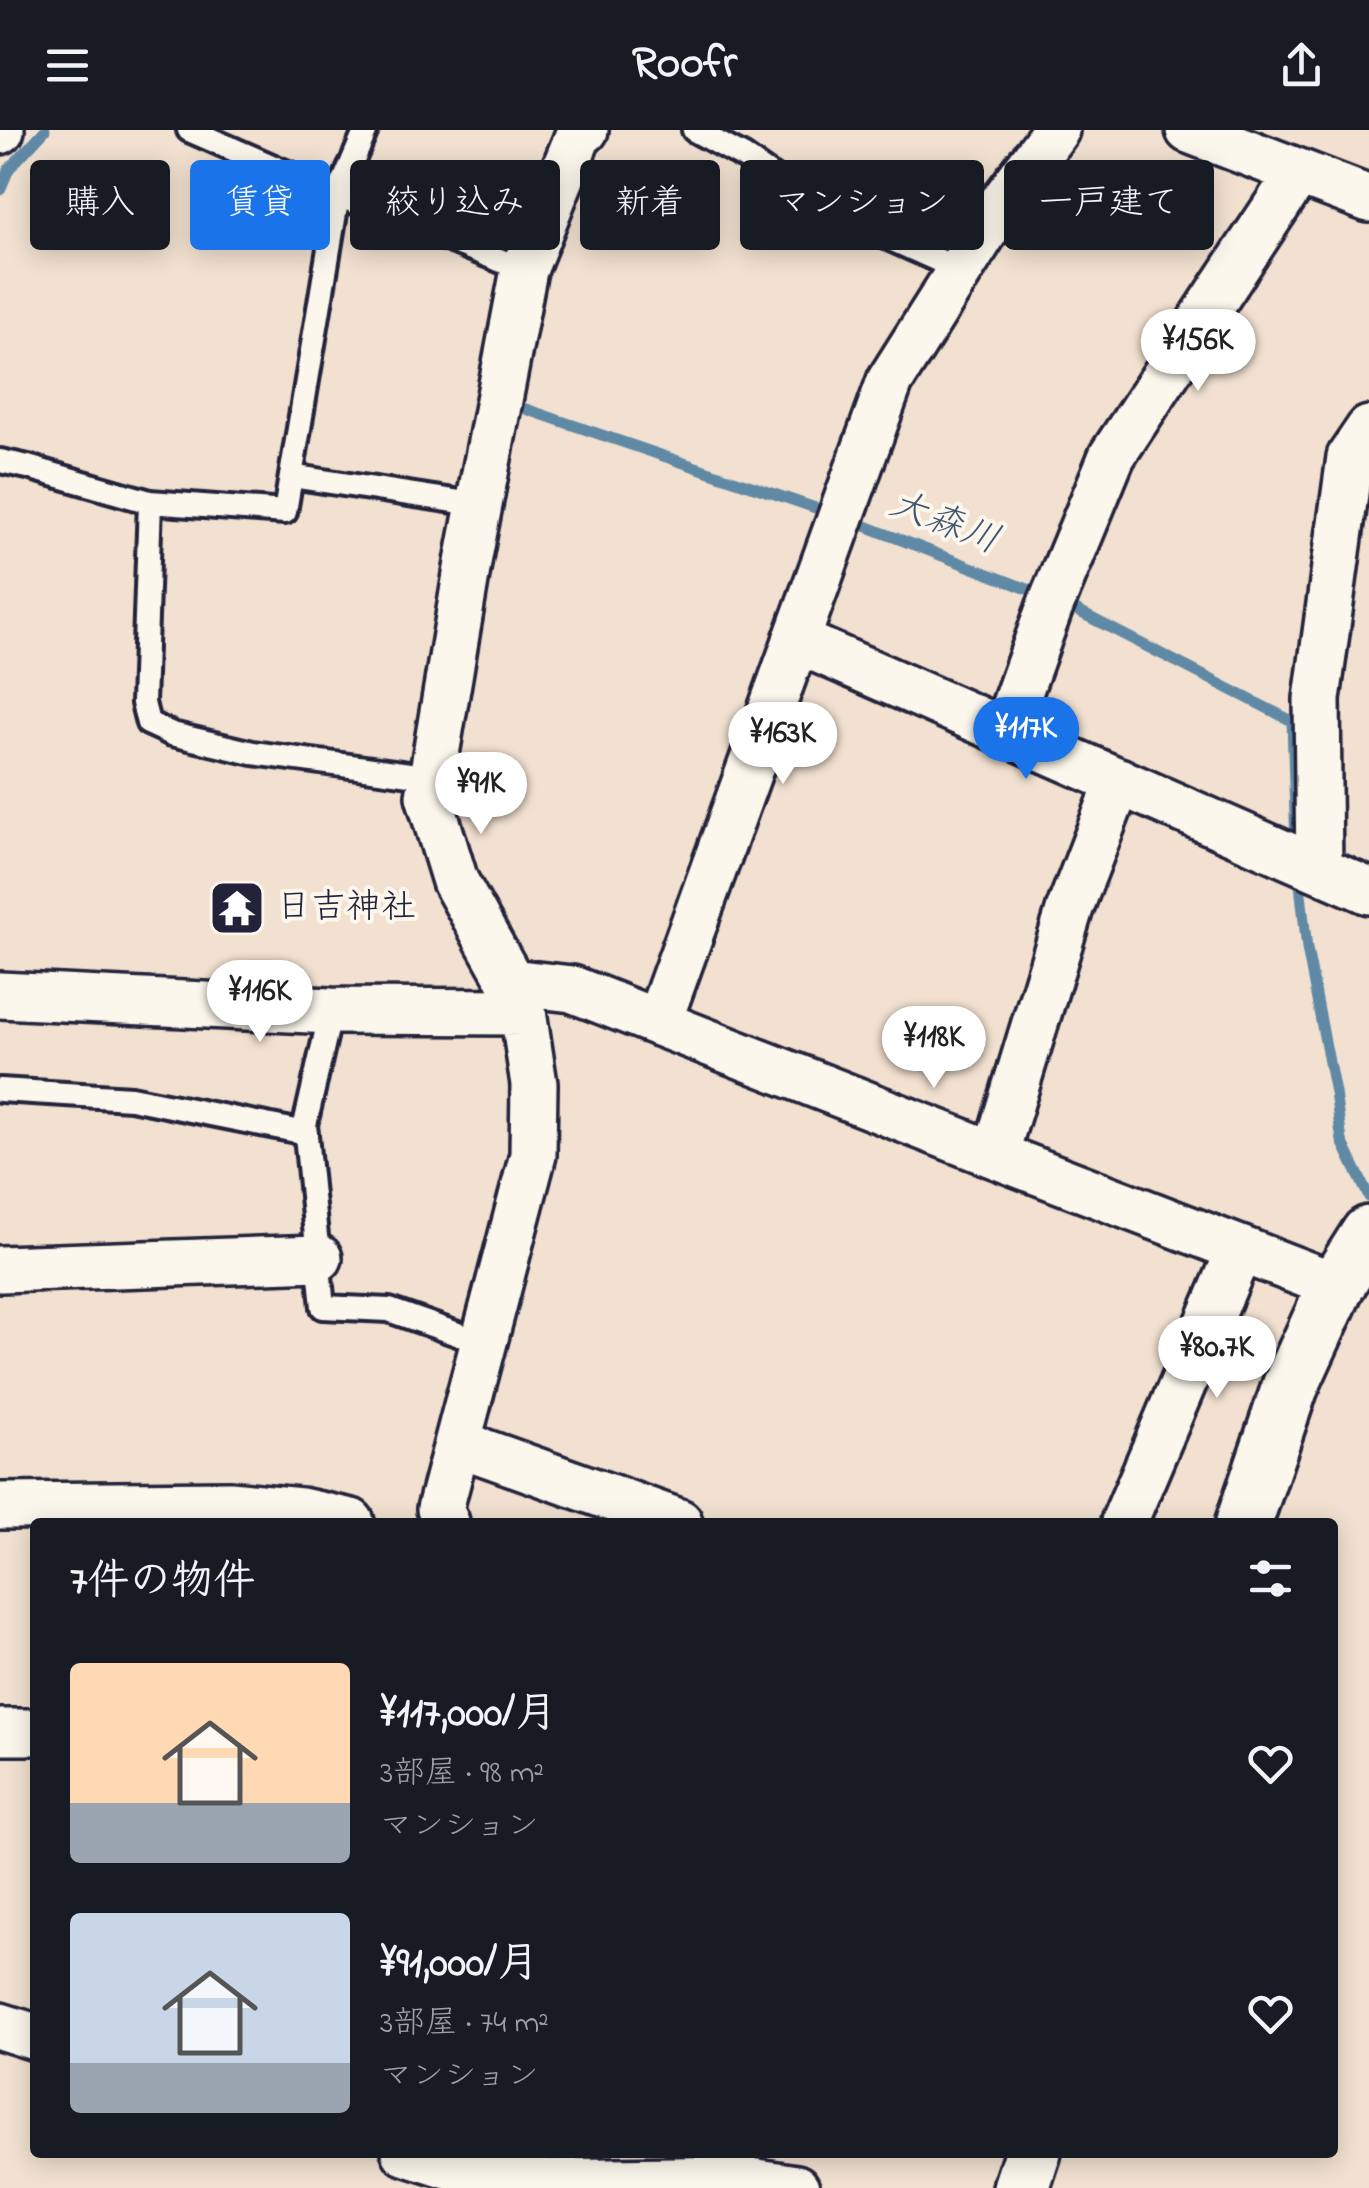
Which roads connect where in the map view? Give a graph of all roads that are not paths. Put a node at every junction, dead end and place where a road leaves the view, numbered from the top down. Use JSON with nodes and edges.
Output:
{"nodes":[{"id":1,"x":188,"y":130,"type":"edge"},
{"id":2,"x":366,"y":130,"type":"edge"},
{"id":3,"x":585,"y":130,"type":"edge"},
{"id":4,"x":694,"y":130,"type":"edge"},
{"id":5,"x":1056,"y":130,"type":"edge"},
{"id":6,"x":1189,"y":130,"type":"edge"},
{"id":7,"x":1299,"y":172,"type":"junction"},
{"id":8,"x":338,"y":196,"type":"junction"},
{"id":9,"x":1369,"y":199,"type":"edge"},
{"id":10,"x":524,"y":270,"type":"junction"},
{"id":11,"x":960,"y":270,"type":"junction"},
{"id":12,"x":1369,"y":429,"type":"edge"},
{"id":13,"x":0,"y":461,"type":"edge"},
{"id":14,"x":291,"y":476,"type":"junction"},
{"id":15,"x":150,"y":502,"type":"junction"},
{"id":16,"x":480,"y":505,"type":"junction"},
{"id":17,"x":796,"y":640,"type":"junction"},
{"id":18,"x":1005,"y":732,"type":"junction"},
{"id":19,"x":432,"y":777,"type":"junction"},
{"id":20,"x":1118,"y":782,"type":"junction"},
{"id":21,"x":1305,"y":863,"type":"junction"},
{"id":22,"x":1369,"y":891,"type":"edge"},
{"id":23,"x":0,"y":995,"type":"edge"},
{"id":24,"x":517,"y":997,"type":"junction"},
{"id":25,"x":330,"y":1011,"type":"junction"},
{"id":26,"x":658,"y":1023,"type":"junction"},
{"id":27,"x":0,"y":1090,"type":"edge"},
{"id":28,"x":306,"y":1133,"type":"junction"},
{"id":29,"x":995,"y":1156,"type":"junction"},
{"id":30,"x":1369,"y":1234,"type":"edge"},
{"id":31,"x":1240,"y":1250,"type":"junction"},
{"id":32,"x":319,"y":1258,"type":"junction"},
{"id":33,"x":0,"y":1269,"type":"edge"},
{"id":34,"x":1336,"y":1286,"type":"junction"},
{"id":35,"x":483,"y":1343,"type":"junction"},
{"id":36,"x":458,"y":1443,"type":"junction"},
{"id":37,"x":0,"y":1506,"type":"edge"},
{"id":38,"x":333,"y":1518,"type":"edge"},
{"id":39,"x":444,"y":1518,"type":"edge"},
{"id":40,"x":669,"y":1518,"type":"edge"},
{"id":41,"x":1126,"y":1518,"type":"edge"},
{"id":42,"x":1245,"y":1518,"type":"edge"},
{"id":43,"x":0,"y":1732,"type":"edge"},
{"id":44,"x":30,"y":1732,"type":"edge"},
{"id":45,"x":0,"y":2026,"type":"edge"},
{"id":46,"x":30,"y":2035,"type":"edge"},
{"id":47,"x":425,"y":2158,"type":"edge"},
{"id":48,"x":1031,"y":2158,"type":"edge"},
{"id":49,"x":742,"y":2166,"type":"edge"},
{"id":50,"x":467,"y":2171,"type":"edge"},
{"id":51,"x":796,"y":2188,"type":"edge"},
{"id":52,"x":1021,"y":2188,"type":"edge"}],
"edges":[{"from":1,"to":8,"type":"lane"},
{"from":2,"to":8,"type":"lane"},
{"from":3,"to":10,"type":"street"},
{"from":4,"to":11,"type":"lane"},
{"from":5,"to":11,"type":"street"},
{"from":6,"to":7,"type":"street"},
{"from":7,"to":9,"type":"street"},
{"from":7,"to":18,"type":"street"},
{"from":8,"to":10,"type":"lane"},
{"from":8,"to":14,"type":"lane"},
{"from":10,"to":16,"type":"street"},
{"from":11,"to":17,"type":"street"},
{"from":12,"to":21,"type":"street"},
{"from":13,"to":15,"type":"lane"},
{"from":14,"to":15,"type":"lane"},
{"from":14,"to":16,"type":"lane"},
{"from":15,"to":19,"type":"lane"},
{"from":16,"to":19,"type":"street"},
{"from":17,"to":18,"type":"street"},
{"from":17,"to":26,"type":"street"},
{"from":18,"to":20,"type":"street"},
{"from":19,"to":24,"type":"street"},
{"from":20,"to":21,"type":"street"},
{"from":20,"to":29,"type":"street"},
{"from":21,"to":22,"type":"street"},
{"from":23,"to":25,"type":"street"},
{"from":24,"to":25,"type":"street"},
{"from":24,"to":26,"type":"street"},
{"from":24,"to":35,"type":"street"},
{"from":25,"to":28,"type":"lane"},
{"from":26,"to":29,"type":"street"},
{"from":27,"to":28,"type":"lane"},
{"from":28,"to":32,"type":"lane"},
{"from":29,"to":31,"type":"street"},
{"from":30,"to":34,"type":"main road"},
{"from":31,"to":34,"type":"street"},
{"from":31,"to":41,"type":"street"},
{"from":32,"to":33,"type":"street"},
{"from":32,"to":35,"type":"lane"},
{"from":34,"to":42,"type":"main road"},
{"from":35,"to":36,"type":"street"},
{"from":36,"to":39,"type":"street"},
{"from":36,"to":40,"type":"street"},
{"from":37,"to":38,"type":"street"},
{"from":43,"to":44,"type":"street"},
{"from":45,"to":46,"type":"street"},
{"from":47,"to":50,"type":"street"},
{"from":48,"to":52,"type":"main road"},
{"from":49,"to":50,"type":"street"},
{"from":49,"to":51,"type":"street"}]}
